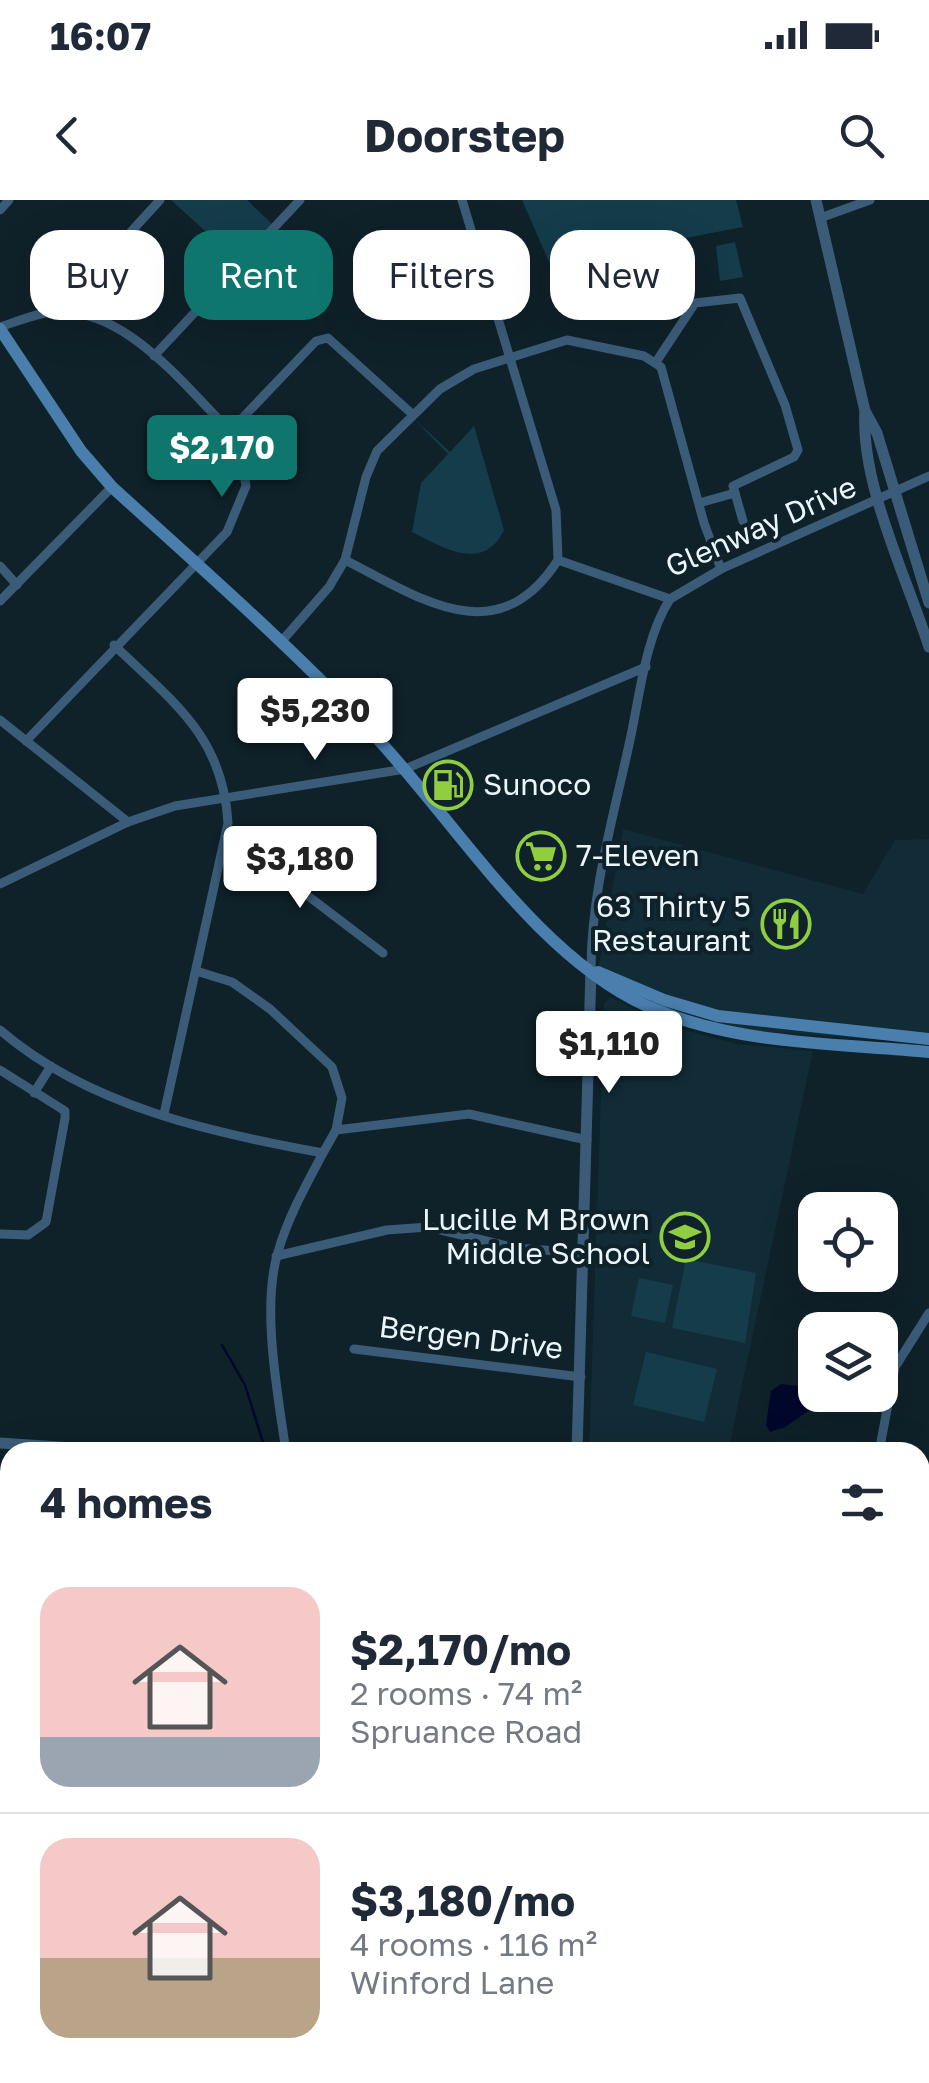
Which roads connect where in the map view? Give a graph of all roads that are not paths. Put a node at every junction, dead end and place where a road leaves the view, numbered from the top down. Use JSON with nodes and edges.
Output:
{"nodes":[{"id":1,"x":9,"y":200,"type":"edge"},
{"id":2,"x":160,"y":200,"type":"edge"},
{"id":3,"x":300,"y":200,"type":"edge"},
{"id":4,"x":462,"y":200,"type":"edge"},
{"id":5,"x":816,"y":200,"type":"edge"},
{"id":6,"x":870,"y":200,"type":"edge"},
{"id":7,"x":0,"y":210,"type":"edge"},
{"id":8,"x":820,"y":218,"type":"junction"},
{"id":9,"x":133,"y":230,"type":"edge"},
{"id":10,"x":30,"y":318,"type":"edge"},
{"id":11,"x":96,"y":320,"type":"edge"},
{"id":12,"x":0,"y":328,"type":"edge"},
{"id":13,"x":154,"y":356,"type":"junction"},
{"id":14,"x":510,"y":356,"type":"junction"},
{"id":15,"x":656,"y":362,"type":"junction"},
{"id":16,"x":865,"y":411,"type":"junction"},
{"id":17,"x":411,"y":414,"type":"junction"},
{"id":18,"x":230,"y":431,"type":"junction"},
{"id":19,"x":929,"y":476,"type":"edge"},
{"id":20,"x":112,"y":487,"type":"junction"},
{"id":21,"x":892,"y":492,"type":"junction"},
{"id":22,"x":736,"y":493,"type":"junction"},
{"id":23,"x":880,"y":500,"type":"junction"},
{"id":24,"x":699,"y":503,"type":"junction"},
{"id":25,"x":744,"y":521,"type":"dead end"},
{"id":26,"x":344,"y":560,"type":"junction"},
{"id":27,"x":558,"y":560,"type":"junction"},
{"id":28,"x":197,"y":565,"type":"junction"},
{"id":29,"x":0,"y":566,"type":"edge"},
{"id":30,"x":722,"y":569,"type":"junction"},
{"id":31,"x":17,"y":585,"type":"junction"},
{"id":32,"x":670,"y":599,"type":"junction"},
{"id":33,"x":0,"y":601,"type":"edge"},
{"id":34,"x":929,"y":602,"type":"edge"},
{"id":35,"x":281,"y":642,"type":"junction"},
{"id":36,"x":114,"y":645,"type":"junction"},
{"id":37,"x":929,"y":647,"type":"edge"},
{"id":38,"x":646,"y":667,"type":"junction"},
{"id":39,"x":0,"y":720,"type":"edge"},
{"id":40,"x":26,"y":741,"type":"junction"},
{"id":41,"x":405,"y":769,"type":"junction"},
{"id":42,"x":227,"y":796,"type":"junction"},
{"id":43,"x":128,"y":822,"type":"junction"},
{"id":44,"x":221,"y":859,"type":"junction"},
{"id":45,"x":0,"y":884,"type":"edge"},
{"id":46,"x":383,"y":953,"type":"dead end"},
{"id":47,"x":591,"y":969,"type":"junction"},
{"id":48,"x":196,"y":971,"type":"junction"},
{"id":49,"x":0,"y":1030,"type":"edge"},
{"id":50,"x":929,"y":1039,"type":"edge"},
{"id":51,"x":929,"y":1052,"type":"edge"},
{"id":52,"x":52,"y":1066,"type":"junction"},
{"id":53,"x":0,"y":1070,"type":"edge"},
{"id":54,"x":34,"y":1094,"type":"junction"},
{"id":55,"x":164,"y":1114,"type":"junction"},
{"id":56,"x":336,"y":1130,"type":"junction"},
{"id":57,"x":588,"y":1140,"type":"junction"},
{"id":58,"x":323,"y":1153,"type":"junction"},
{"id":59,"x":0,"y":1234,"type":"edge"},
{"id":60,"x":585,"y":1252,"type":"junction"},
{"id":61,"x":276,"y":1256,"type":"junction"},
{"id":62,"x":929,"y":1313,"type":"edge"},
{"id":63,"x":354,"y":1349,"type":"dead end"},
{"id":64,"x":581,"y":1377,"type":"junction"},
{"id":65,"x":285,"y":1442,"type":"edge"},
{"id":66,"x":577,"y":1442,"type":"edge"},
{"id":67,"x":882,"y":1442,"type":"edge"}],
"edges":[{"from":1,"to":7,"type":"street"},
{"from":2,"to":9,"type":"street"},
{"from":3,"to":13,"type":"street"},
{"from":4,"to":14,"type":"street"},
{"from":5,"to":8,"type":"street"},
{"from":6,"to":8,"type":"street"},
{"from":8,"to":16,"type":"street"},
{"from":10,"to":12,"type":"street"},
{"from":11,"to":13,"type":"street"},
{"from":12,"to":20,"type":"main road"},
{"from":13,"to":18,"type":"street"},
{"from":14,"to":15,"type":"street"},
{"from":14,"to":17,"type":"street"},
{"from":14,"to":27,"type":"street"},
{"from":15,"to":22,"type":"street"},
{"from":15,"to":24,"type":"street"},
{"from":16,"to":21,"type":"street"},
{"from":16,"to":23,"type":"street"},
{"from":17,"to":18,"type":"street"},
{"from":17,"to":26,"type":"street"},
{"from":18,"to":28,"type":"street"},
{"from":19,"to":21,"type":"street","name":"Glenway Drive"},
{"from":20,"to":28,"type":"main road"},
{"from":20,"to":31,"type":"street"},
{"from":21,"to":23,"type":"street","name":"Glenway Drive"},
{"from":21,"to":34,"type":"street"},
{"from":22,"to":24,"type":"street"},
{"from":22,"to":25,"type":"street"},
{"from":23,"to":30,"type":"street","name":"Glenway Drive"},
{"from":23,"to":37,"type":"street"},
{"from":24,"to":30,"type":"street"},
{"from":26,"to":27,"type":"street"},
{"from":26,"to":35,"type":"street"},
{"from":27,"to":32,"type":"street","name":"Glenway Drive"},
{"from":28,"to":35,"type":"main road"},
{"from":28,"to":36,"type":"street"},
{"from":29,"to":31,"type":"street"},
{"from":30,"to":32,"type":"street","name":"Glenway Drive"},
{"from":31,"to":33,"type":"street"},
{"from":32,"to":38,"type":"street"},
{"from":35,"to":41,"type":"main road"},
{"from":36,"to":40,"type":"street"},
{"from":36,"to":42,"type":"street"},
{"from":38,"to":41,"type":"street"},
{"from":38,"to":47,"type":"street"},
{"from":39,"to":40,"type":"street"},
{"from":40,"to":43,"type":"street"},
{"from":41,"to":42,"type":"street"},
{"from":41,"to":47,"type":"main road"},
{"from":42,"to":43,"type":"street"},
{"from":42,"to":44,"type":"street"},
{"from":43,"to":45,"type":"street"},
{"from":44,"to":46,"type":"street"},
{"from":44,"to":48,"type":"street"},
{"from":47,"to":50,"type":"main road"},
{"from":47,"to":51,"type":"main road"},
{"from":47,"to":57,"type":"street"},
{"from":48,"to":55,"type":"street"},
{"from":48,"to":56,"type":"street"},
{"from":49,"to":52,"type":"street"},
{"from":52,"to":54,"type":"street"},
{"from":52,"to":55,"type":"street"},
{"from":53,"to":54,"type":"street"},
{"from":54,"to":59,"type":"street"},
{"from":55,"to":58,"type":"street"},
{"from":56,"to":57,"type":"street"},
{"from":56,"to":58,"type":"street"},
{"from":57,"to":60,"type":"street"},
{"from":58,"to":61,"type":"street"},
{"from":60,"to":61,"type":"street"},
{"from":60,"to":64,"type":"street"},
{"from":61,"to":65,"type":"street"},
{"from":62,"to":67,"type":"street"},
{"from":63,"to":64,"type":"street","name":"Bergen Drive"},
{"from":64,"to":66,"type":"street"}]}
